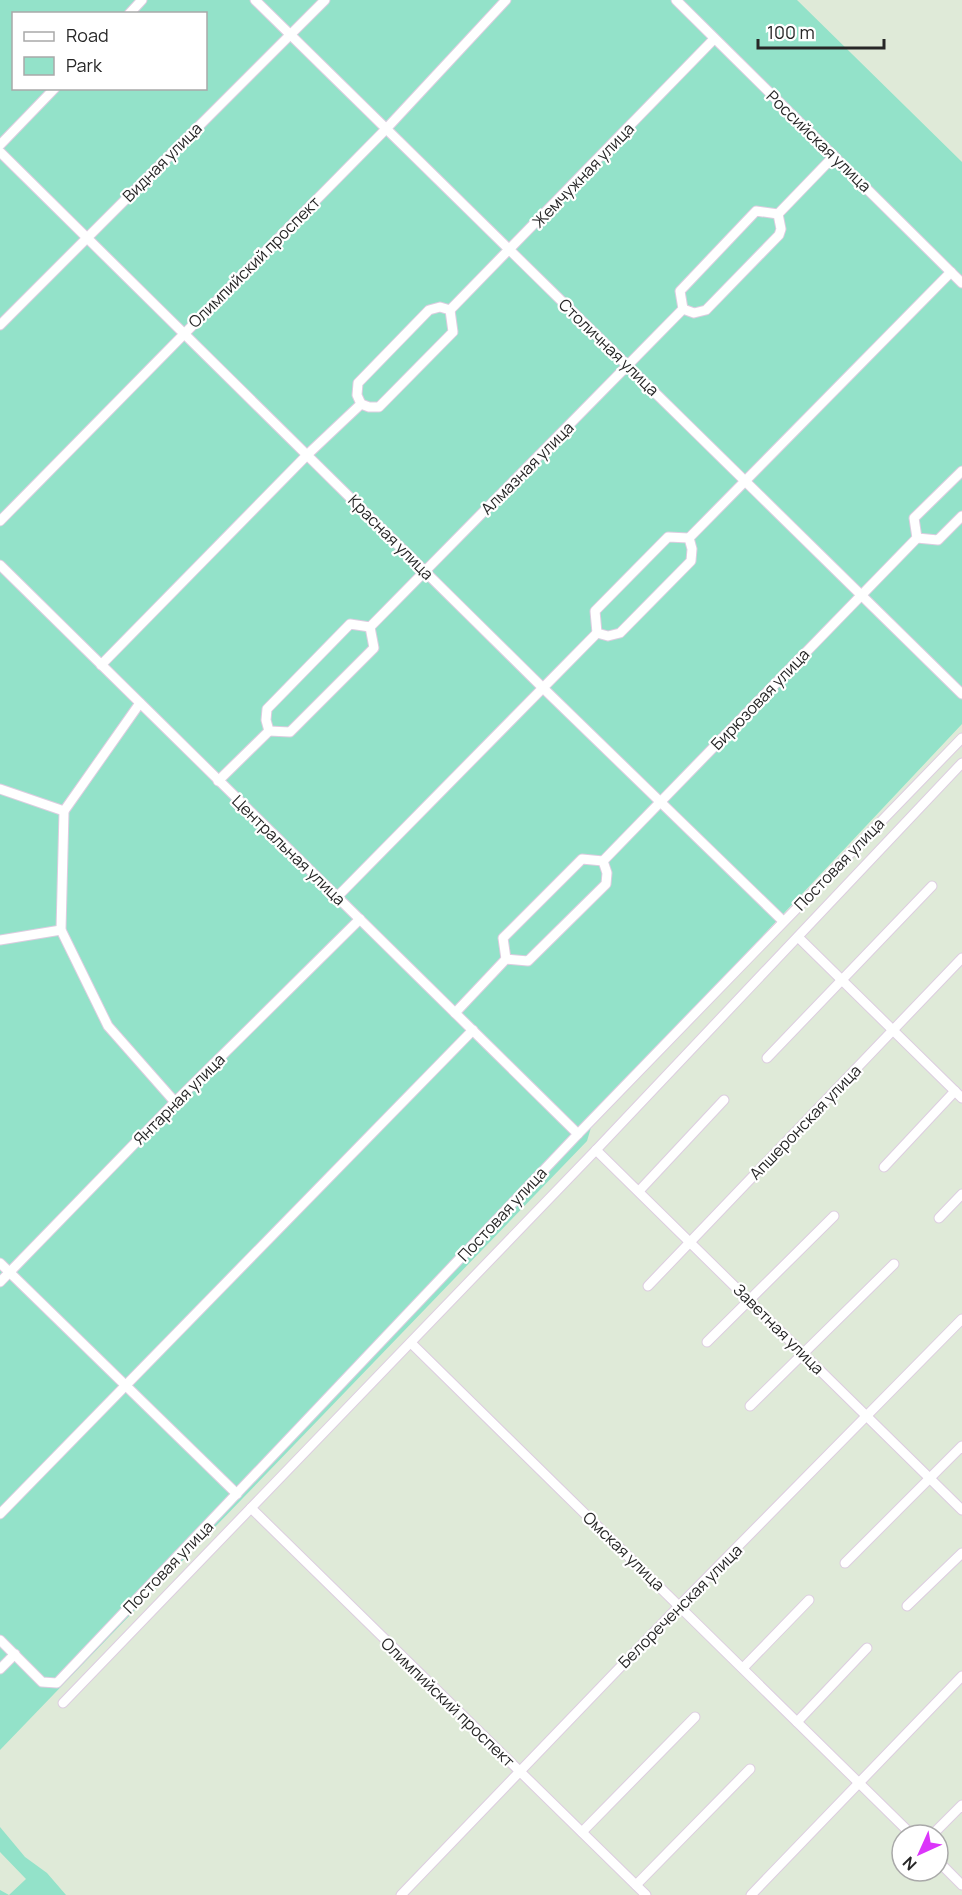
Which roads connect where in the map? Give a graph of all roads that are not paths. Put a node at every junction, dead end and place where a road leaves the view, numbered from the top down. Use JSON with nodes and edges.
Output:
{"nodes":[{"id":1,"x":142,"y":0,"type":"edge"},
{"id":2,"x":255,"y":0,"type":"edge"},
{"id":3,"x":325,"y":0,"type":"edge"},
{"id":4,"x":506,"y":0,"type":"edge"},
{"id":5,"x":676,"y":0,"type":"edge"},
{"id":6,"x":131,"y":12,"type":"edge"},
{"id":7,"x":290,"y":35,"type":"junction"},
{"id":8,"x":714,"y":39,"type":"junction"},
{"id":9,"x":53,"y":90,"type":"edge"},
{"id":10,"x":386,"y":129,"type":"junction"},
{"id":11,"x":0,"y":145,"type":"edge"},
{"id":12,"x":0,"y":152,"type":"edge"},
{"id":13,"x":834,"y":156,"type":"junction"},
{"id":14,"x":778,"y":214,"type":"junction"},
{"id":15,"x":86,"y":237,"type":"junction"},
{"id":16,"x":510,"y":250,"type":"junction"},
{"id":17,"x":951,"y":272,"type":"junction"},
{"id":18,"x":962,"y":283,"type":"edge"},
{"id":19,"x":683,"y":309,"type":"junction"},
{"id":20,"x":450,"y":310,"type":"junction"},
{"id":21,"x":0,"y":325,"type":"edge"},
{"id":22,"x":184,"y":333,"type":"junction"},
{"id":23,"x":629,"y":366,"type":"junction"},
{"id":24,"x":361,"y":404,"type":"junction"},
{"id":25,"x":308,"y":454,"type":"junction"},
{"id":26,"x":962,"y":471,"type":"edge"},
{"id":27,"x":746,"y":480,"type":"junction"},
{"id":28,"x":962,"y":516,"type":"edge"},
{"id":29,"x":0,"y":521,"type":"edge"},
{"id":30,"x":689,"y":538,"type":"junction"},
{"id":31,"x":917,"y":538,"type":"junction"},
{"id":32,"x":0,"y":565,"type":"edge"},
{"id":33,"x":426,"y":570,"type":"junction"},
{"id":34,"x":862,"y":595,"type":"junction"},
{"id":35,"x":370,"y":627,"type":"junction"},
{"id":36,"x":597,"y":633,"type":"junction"},
{"id":37,"x":101,"y":665,"type":"junction"},
{"id":38,"x":542,"y":687,"type":"junction"},
{"id":39,"x":962,"y":694,"type":"edge"},
{"id":40,"x":140,"y":703,"type":"junction"},
{"id":41,"x":269,"y":731,"type":"junction"},
{"id":42,"x":962,"y":738,"type":"edge"},
{"id":43,"x":962,"y":763,"type":"edge"},
{"id":44,"x":218,"y":781,"type":"junction"},
{"id":45,"x":0,"y":789,"type":"edge"},
{"id":46,"x":661,"y":801,"type":"junction"},
{"id":47,"x":64,"y":811,"type":"junction"},
{"id":48,"x":603,"y":861,"type":"junction"},
{"id":49,"x":932,"y":886,"type":"dead end"},
{"id":50,"x":337,"y":897,"type":"junction"},
{"id":51,"x":360,"y":920,"type":"junction"},
{"id":52,"x":783,"y":921,"type":"junction"},
{"id":53,"x":61,"y":930,"type":"junction"},
{"id":54,"x":798,"y":937,"type":"junction"},
{"id":55,"x":0,"y":940,"type":"edge"},
{"id":56,"x":962,"y":958,"type":"edge"},
{"id":57,"x":506,"y":959,"type":"junction"},
{"id":58,"x":842,"y":980,"type":"junction"},
{"id":59,"x":455,"y":1013,"type":"junction"},
{"id":60,"x":473,"y":1030,"type":"junction"},
{"id":61,"x":893,"y":1030,"type":"junction"},
{"id":62,"x":767,"y":1058,"type":"dead end"},
{"id":63,"x":958,"y":1094,"type":"edge"},
{"id":64,"x":724,"y":1100,"type":"dead end"},
{"id":65,"x":175,"y":1102,"type":"junction"},
{"id":66,"x":578,"y":1134,"type":"junction"},
{"id":67,"x":596,"y":1150,"type":"junction"},
{"id":68,"x":884,"y":1167,"type":"dead end"},
{"id":69,"x":639,"y":1191,"type":"junction"},
{"id":70,"x":962,"y":1194,"type":"edge"},
{"id":71,"x":834,"y":1216,"type":"dead end"},
{"id":72,"x":939,"y":1218,"type":"dead end"},
{"id":73,"x":691,"y":1241,"type":"junction"},
{"id":74,"x":0,"y":1263,"type":"edge"},
{"id":75,"x":894,"y":1264,"type":"dead end"},
{"id":76,"x":9,"y":1273,"type":"junction"},
{"id":77,"x":0,"y":1282,"type":"edge"},
{"id":78,"x":648,"y":1286,"type":"dead end"},
{"id":79,"x":749,"y":1299,"type":"junction"},
{"id":80,"x":962,"y":1319,"type":"edge"},
{"id":81,"x":707,"y":1342,"type":"dead end"},
{"id":82,"x":411,"y":1343,"type":"junction"},
{"id":83,"x":802,"y":1353,"type":"junction"},
{"id":84,"x":127,"y":1385,"type":"junction"},
{"id":85,"x":750,"y":1406,"type":"dead end"},
{"id":86,"x":868,"y":1416,"type":"junction"},
{"id":87,"x":962,"y":1446,"type":"edge"},
{"id":88,"x":930,"y":1478,"type":"junction"},
{"id":89,"x":237,"y":1494,"type":"junction"},
{"id":90,"x":251,"y":1508,"type":"junction"},
{"id":91,"x":962,"y":1509,"type":"edge"},
{"id":92,"x":0,"y":1514,"type":"edge"},
{"id":93,"x":962,"y":1553,"type":"edge"},
{"id":94,"x":845,"y":1563,"type":"dead end"},
{"id":95,"x":809,"y":1600,"type":"dead end"},
{"id":96,"x":680,"y":1605,"type":"junction"},
{"id":97,"x":907,"y":1606,"type":"dead end"},
{"id":98,"x":0,"y":1640,"type":"edge"},
{"id":99,"x":867,"y":1648,"type":"dead end"},
{"id":100,"x":15,"y":1654,"type":"junction"},
{"id":101,"x":743,"y":1668,"type":"junction"},
{"id":102,"x":0,"y":1670,"type":"edge"},
{"id":103,"x":962,"y":1676,"type":"edge"},
{"id":104,"x":63,"y":1703,"type":"dead end"},
{"id":105,"x":695,"y":1717,"type":"dead end"},
{"id":106,"x":796,"y":1722,"type":"junction"},
{"id":107,"x":750,"y":1769,"type":"dead end"},
{"id":108,"x":519,"y":1771,"type":"junction"},
{"id":109,"x":859,"y":1782,"type":"junction"},
{"id":110,"x":962,"y":1805,"type":"edge"},
{"id":111,"x":900,"y":1823,"type":"edge"},
{"id":112,"x":944,"y":1823,"type":"edge"},
{"id":113,"x":582,"y":1832,"type":"junction"},
{"id":114,"x":950,"y":1873,"type":"edge"},
{"id":115,"x":636,"y":1885,"type":"junction"},
{"id":116,"x":962,"y":1885,"type":"edge"},
{"id":117,"x":401,"y":1895,"type":"edge"},
{"id":118,"x":646,"y":1895,"type":"edge"},
{"id":119,"x":751,"y":1895,"type":"edge"}],
"edges":[{"from":1,"to":6,"type":"street"},
{"from":2,"to":7,"type":"street","name":"Столичная улица"},
{"from":3,"to":7,"type":"street","name":"Видная улица"},
{"from":4,"to":10,"type":"street","name":"Олимпийский проспект"},
{"from":5,"to":8,"type":"street","name":"Российская улица"},
{"from":7,"to":10,"type":"street","name":"Столичная улица"},
{"from":7,"to":15,"type":"street","name":"Видная улица"},
{"from":8,"to":13,"type":"street","name":"Российская улица"},
{"from":8,"to":16,"type":"street","name":"Жемчужная улица"},
{"from":9,"to":11,"type":"street"},
{"from":10,"to":16,"type":"street","name":"Столичная улица"},
{"from":10,"to":22,"type":"street","name":"Олимпийский проспект"},
{"from":12,"to":15,"type":"street","name":"Красная улица"},
{"from":13,"to":14,"type":"street"},
{"from":13,"to":17,"type":"street","name":"Российская улица"},
{"from":14,"to":19,"type":"street"},
{"from":14,"to":19,"type":"street"},
{"from":15,"to":21,"type":"street","name":"Видная улица"},
{"from":15,"to":22,"type":"street","name":"Красная улица"},
{"from":16,"to":20,"type":"street","name":"Жемчужная улица"},
{"from":16,"to":23,"type":"street","name":"Столичная улица"},
{"from":17,"to":18,"type":"street","name":"Российская улица"},
{"from":17,"to":27,"type":"street"},
{"from":19,"to":23,"type":"street","name":"Алмазная улица"},
{"from":20,"to":24,"type":"street"},
{"from":20,"to":24,"type":"street"},
{"from":22,"to":25,"type":"street","name":"Красная улица"},
{"from":22,"to":29,"type":"street","name":"Олимпийский проспект"},
{"from":23,"to":27,"type":"street","name":"Столичная улица"},
{"from":23,"to":33,"type":"street","name":"Алмазная улица"},
{"from":24,"to":25,"type":"street"},
{"from":25,"to":33,"type":"street","name":"Красная улица"},
{"from":25,"to":37,"type":"street"},
{"from":26,"to":31,"type":"street"},
{"from":27,"to":30,"type":"street"},
{"from":27,"to":34,"type":"street","name":"Столичная улица"},
{"from":28,"to":31,"type":"street"},
{"from":30,"to":36,"type":"street"},
{"from":30,"to":36,"type":"street"},
{"from":31,"to":34,"type":"street","name":"Бирюзовая улица"},
{"from":32,"to":37,"type":"street","name":"Центральная улица"},
{"from":33,"to":35,"type":"street","name":"Алмазная улица"},
{"from":33,"to":38,"type":"street","name":"Красная улица"},
{"from":34,"to":39,"type":"street","name":"Столичная улица"},
{"from":34,"to":46,"type":"street","name":"Бирюзовая улица"},
{"from":35,"to":41,"type":"street"},
{"from":35,"to":41,"type":"street"},
{"from":36,"to":38,"type":"street"},
{"from":37,"to":40,"type":"street","name":"Центральная улица"},
{"from":38,"to":46,"type":"street","name":"Красная улица"},
{"from":38,"to":50,"type":"street"},
{"from":40,"to":44,"type":"street","name":"Центральная улица"},
{"from":40,"to":47,"type":"street"},
{"from":41,"to":44,"type":"street"},
{"from":42,"to":52,"type":"street","name":"Постовая улица"},
{"from":43,"to":54,"type":"street","name":"Постовая улица"},
{"from":44,"to":50,"type":"street","name":"Центральная улица"},
{"from":45,"to":47,"type":"street"},
{"from":46,"to":48,"type":"street","name":"Бирюзовая улица"},
{"from":46,"to":52,"type":"street","name":"Красная улица"},
{"from":47,"to":53,"type":"street"},
{"from":48,"to":57,"type":"street"},
{"from":48,"to":57,"type":"street"},
{"from":49,"to":58,"type":"street"},
{"from":50,"to":51,"type":"street","name":"Центральная улица"},
{"from":51,"to":59,"type":"street","name":"Центральная улица"},
{"from":51,"to":65,"type":"street","name":"Янтарная улица"},
{"from":52,"to":66,"type":"street","name":"Постовая улица"},
{"from":53,"to":55,"type":"street"},
{"from":53,"to":65,"type":"street"},
{"from":54,"to":58,"type":"street"},
{"from":54,"to":67,"type":"street","name":"Постовая улица"},
{"from":56,"to":61,"type":"street","name":"Апшеронская улица"},
{"from":57,"to":59,"type":"street"},
{"from":58,"to":61,"type":"street"},
{"from":58,"to":62,"type":"street"},
{"from":59,"to":60,"type":"street","name":"Центральная улица"},
{"from":60,"to":66,"type":"street","name":"Центральная улица"},
{"from":60,"to":84,"type":"street"},
{"from":61,"to":63,"type":"street"},
{"from":61,"to":73,"type":"street","name":"Апшеронская улица"},
{"from":63,"to":68,"type":"street"},
{"from":64,"to":69,"type":"street"},
{"from":65,"to":76,"type":"street","name":"Янтарная улица"},
{"from":66,"to":89,"type":"street","name":"Постовая улица"},
{"from":67,"to":69,"type":"street","name":"Заветная улица"},
{"from":67,"to":82,"type":"street","name":"Постовая улица"},
{"from":69,"to":73,"type":"street","name":"Заветная улица"},
{"from":70,"to":72,"type":"street"},
{"from":71,"to":79,"type":"street"},
{"from":73,"to":78,"type":"street","name":"Апшеронская улица"},
{"from":73,"to":79,"type":"street","name":"Заветная улица"},
{"from":74,"to":76,"type":"street"},
{"from":75,"to":83,"type":"street"},
{"from":76,"to":77,"type":"street","name":"Янтарная улица"},
{"from":76,"to":84,"type":"street"},
{"from":79,"to":81,"type":"street"},
{"from":79,"to":83,"type":"street","name":"Заветная улица"},
{"from":80,"to":86,"type":"street","name":"Белореченская улица"},
{"from":82,"to":90,"type":"street","name":"Постовая улица"},
{"from":82,"to":96,"type":"street","name":"Омская улица"},
{"from":83,"to":85,"type":"street"},
{"from":83,"to":86,"type":"street","name":"Заветная улица"},
{"from":84,"to":89,"type":"street"},
{"from":84,"to":92,"type":"street"},
{"from":86,"to":88,"type":"street","name":"Заветная улица"},
{"from":86,"to":96,"type":"street","name":"Белореченская улица"},
{"from":87,"to":88,"type":"street"},
{"from":88,"to":91,"type":"street","name":"Заветная улица"},
{"from":88,"to":94,"type":"street"},
{"from":89,"to":100,"type":"street","name":"Постовая улица"},
{"from":90,"to":104,"type":"street","name":"Постовая улица"},
{"from":90,"to":108,"type":"street","name":"Олимпийский проспект"},
{"from":93,"to":97,"type":"street"},
{"from":95,"to":101,"type":"street"},
{"from":96,"to":101,"type":"street","name":"Омская улица"},
{"from":96,"to":108,"type":"street","name":"Белореченская улица"},
{"from":98,"to":100,"type":"street"},
{"from":99,"to":106,"type":"street"},
{"from":100,"to":102,"type":"street"},
{"from":101,"to":106,"type":"street","name":"Омская улица"},
{"from":103,"to":109,"type":"street"},
{"from":105,"to":113,"type":"street"},
{"from":106,"to":109,"type":"street","name":"Омская улица"},
{"from":107,"to":115,"type":"street"},
{"from":108,"to":113,"type":"street","name":"Олимпийский проспект"},
{"from":108,"to":117,"type":"street","name":"Белореченская улица"},
{"from":109,"to":111,"type":"street","name":"Омская улица"},
{"from":109,"to":119,"type":"street"},
{"from":110,"to":112,"type":"street"},
{"from":113,"to":115,"type":"street","name":"Олимпийский проспект"},
{"from":114,"to":116,"type":"street"},
{"from":115,"to":118,"type":"street","name":"Олимпийский проспект"}]}
